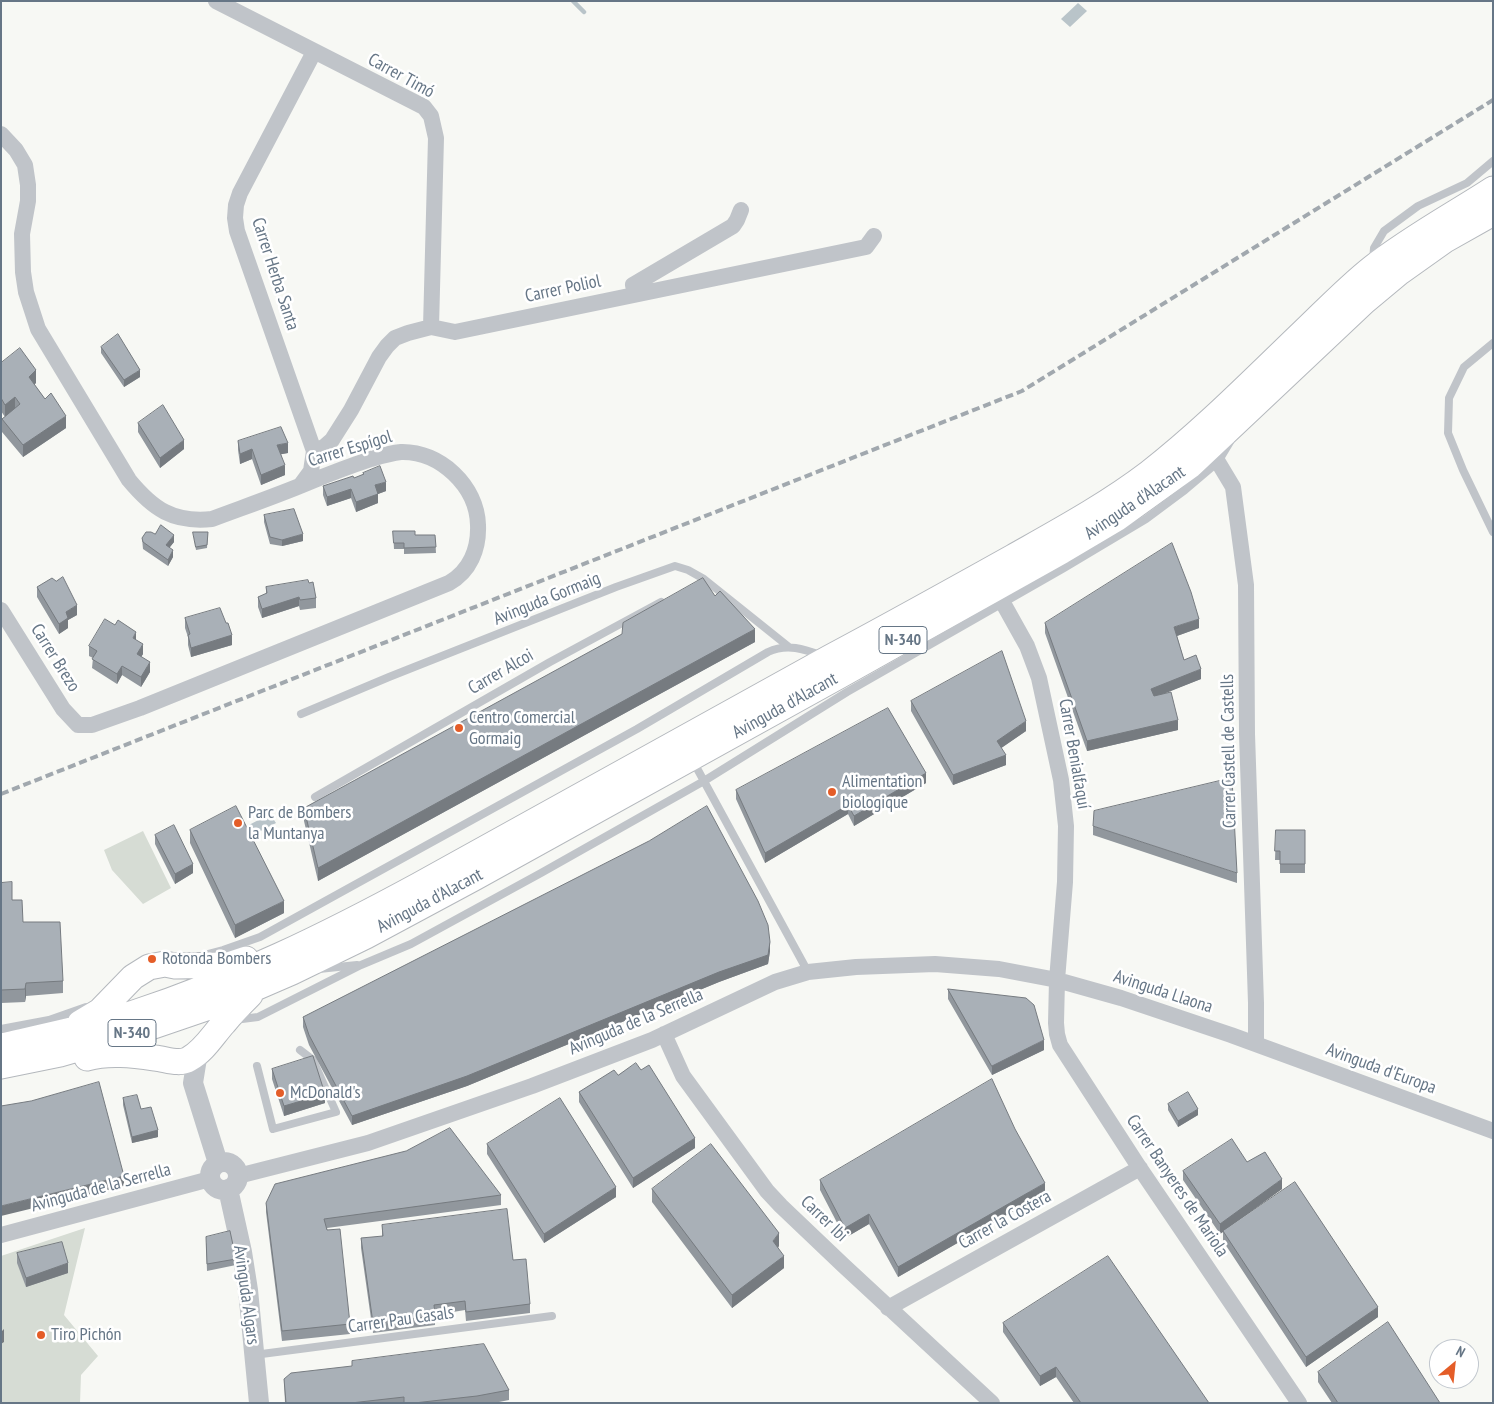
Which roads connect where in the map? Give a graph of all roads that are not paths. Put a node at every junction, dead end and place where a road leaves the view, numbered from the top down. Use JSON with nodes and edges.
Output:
{"nodes":[{"id":1,"x":216,"y":1,"type":"edge"},
{"id":2,"x":314,"y":52,"type":"junction"},
{"id":3,"x":1,"y":134,"type":"edge"},
{"id":4,"x":1493,"y":161,"type":"edge"},
{"id":5,"x":1489,"y":199,"type":"edge"},
{"id":6,"x":740,"y":210,"type":"dead end"},
{"id":7,"x":874,"y":236,"type":"dead end"},
{"id":8,"x":1372,"y":268,"type":"junction"},
{"id":9,"x":635,"y":294,"type":"junction"},
{"id":10,"x":431,"y":327,"type":"junction"},
{"id":11,"x":1493,"y":343,"type":"edge"},
{"id":12,"x":1247,"y":414,"type":"junction"},
{"id":13,"x":314,"y":451,"type":"junction"},
{"id":14,"x":1218,"y":462,"type":"junction"},
{"id":15,"x":300,"y":486,"type":"junction"},
{"id":16,"x":1493,"y":532,"type":"edge"},
{"id":17,"x":704,"y":579,"type":"junction"},
{"id":18,"x":696,"y":583,"type":"edge"},
{"id":19,"x":671,"y":596,"type":"edge"},
{"id":20,"x":1002,"y":603,"type":"junction"},
{"id":21,"x":1,"y":610,"type":"edge"},
{"id":22,"x":789,"y":647,"type":"junction"},
{"id":23,"x":829,"y":658,"type":"junction"},
{"id":24,"x":301,"y":714,"type":"dead end"},
{"id":25,"x":78,"y":725,"type":"joint"},
{"id":26,"x":692,"y":758,"type":"junction"},
{"id":27,"x":704,"y":781,"type":"junction"},
{"id":28,"x":315,"y":797,"type":"dead end"},
{"id":29,"x":312,"y":941,"type":"junction"},
{"id":30,"x":198,"y":956,"type":"dead end"},
{"id":31,"x":177,"y":963,"type":"junction"},
{"id":32,"x":361,"y":965,"type":"junction"},
{"id":33,"x":292,"y":972,"type":"junction"},
{"id":34,"x":808,"y":972,"type":"junction"},
{"id":35,"x":134,"y":977,"type":"junction"},
{"id":36,"x":1057,"y":980,"type":"junction"},
{"id":37,"x":112,"y":998,"type":"junction"},
{"id":38,"x":208,"y":1007,"type":"junction"},
{"id":39,"x":137,"y":1022,"type":"junction"},
{"id":40,"x":1,"y":1029,"type":"edge"},
{"id":41,"x":68,"y":1031,"type":"junction"},
{"id":42,"x":664,"y":1034,"type":"junction"},
{"id":43,"x":1256,"y":1044,"type":"junction"},
{"id":44,"x":1,"y":1046,"type":"edge"},
{"id":45,"x":201,"y":1049,"type":"junction"},
{"id":46,"x":300,"y":1050,"type":"dead end"},
{"id":47,"x":162,"y":1059,"type":"junction"},
{"id":48,"x":1,"y":1066,"type":"edge"},
{"id":49,"x":257,"y":1066,"type":"dead end"},
{"id":50,"x":1,"y":1075,"type":"edge"},
{"id":51,"x":193,"y":1083,"type":"junction"},
{"id":52,"x":1493,"y":1131,"type":"edge"},
{"id":53,"x":1140,"y":1168,"type":"junction"},
{"id":54,"x":214,"y":1171,"type":"junction"},
{"id":55,"x":233,"y":1183,"type":"junction"},
{"id":56,"x":1,"y":1235,"type":"edge"},
{"id":57,"x":888,"y":1308,"type":"junction"},
{"id":58,"x":552,"y":1316,"type":"dead end"},
{"id":59,"x":254,"y":1355,"type":"junction"},
{"id":60,"x":259,"y":1403,"type":"edge"},
{"id":61,"x":992,"y":1403,"type":"edge"},
{"id":62,"x":1299,"y":1403,"type":"edge"}],
"edges":[{"from":1,"to":2,"type":"street","name":"Carrer Timó"},
{"from":2,"to":10,"type":"street","name":"Carrer Timó"},
{"from":2,"to":13,"type":"street","name":"Carrer Herba Santa"},
{"from":3,"to":15,"type":"street","name":"Carrer Espígol"},
{"from":4,"to":8,"type":"lane"},
{"from":5,"to":8,"type":"main road","name":"Avinguda d'Alacant","number":"N-340"},
{"from":5,"to":12,"type":"main road","name":"Avinguda d'Alacant","number":"N-340"},
{"from":6,"to":9,"type":"street"},
{"from":7,"to":9,"type":"street","name":"Carrer Poliol"},
{"from":8,"to":23,"type":"main road","name":"Avinguda d'Alacant","number":"N-340"},
{"from":9,"to":10,"type":"street","name":"Carrer Poliol"},
{"from":10,"to":13,"type":"street","name":"Carrer Poliol"},
{"from":11,"to":16,"type":"lane"},
{"from":12,"to":14,"type":"lane"},
{"from":12,"to":26,"type":"main road","name":"Avinguda d'Alacant","number":"N-340"},
{"from":13,"to":15,"type":"street"},
{"from":14,"to":20,"type":"lane"},
{"from":14,"to":43,"type":"street","name":"Carrer Castell de Castells"},
{"from":15,"to":25,"type":"street","name":"Carrer Espígol"},
{"from":17,"to":18,"type":"lane"},
{"from":17,"to":22,"type":"lane","name":"Avinguda Gormaig"},
{"from":17,"to":24,"type":"lane","name":"Avinguda Gormaig"},
{"from":19,"to":28,"type":"lane","name":"Carrer Alcoi"},
{"from":20,"to":27,"type":"lane"},
{"from":20,"to":36,"type":"street","name":"Carrer Benialfaquí"},
{"from":21,"to":25,"type":"street","name":"Carrer Brezo"},
{"from":22,"to":23,"type":"lane"},
{"from":22,"to":30,"type":"lane"},
{"from":23,"to":29,"type":"main road","name":"Avinguda d'Alacant","number":"N-340"},
{"from":26,"to":27,"type":"lane"},
{"from":26,"to":33,"type":"main road","name":"Avinguda d'Alacant","number":"N-340"},
{"from":27,"to":32,"type":"lane"},
{"from":27,"to":34,"type":"lane"},
{"from":29,"to":31,"type":"main road"},
{"from":29,"to":38,"type":"main road","name":"Avinguda d'Alacant","number":"N-340"},
{"from":31,"to":35,"type":"main road"},
{"from":31,"to":38,"type":"main road"},
{"from":32,"to":33,"type":"lane"},
{"from":32,"to":38,"type":"lane"},
{"from":33,"to":38,"type":"main road","name":"Avinguda d'Alacant","number":"N-340"},
{"from":34,"to":36,"type":"street","name":"Avinguda de la Serrella"},
{"from":34,"to":42,"type":"street","name":"Avinguda de la Serrella"},
{"from":35,"to":37,"type":"main road"},
{"from":35,"to":39,"type":"main road"},
{"from":36,"to":43,"type":"street","name":"Avinguda Llaona"},
{"from":36,"to":53,"type":"street","name":"Carrer Banyeres de Mariola"},
{"from":37,"to":40,"type":"lane"},
{"from":37,"to":41,"type":"main road"},
{"from":38,"to":39,"type":"main road","name":"Avinguda d'Alacant","number":"N-340"},
{"from":38,"to":45,"type":"main road"},
{"from":39,"to":41,"type":"main road","name":"Avinguda d'Alacant","number":"N-340"},
{"from":39,"to":47,"type":"main road"},
{"from":39,"to":48,"type":"main road","name":"Avinguda d'Alacant","number":"N-340"},
{"from":41,"to":44,"type":"main road","name":"Avinguda d'Alacant","number":"N-340"},
{"from":42,"to":55,"type":"street","name":"Avinguda de la Serrella"},
{"from":42,"to":57,"type":"street","name":"Carrer Ibi"},
{"from":43,"to":52,"type":"street","name":"Avinguda d'Europa"},
{"from":45,"to":47,"type":"main road"},
{"from":45,"to":51,"type":"street"},
{"from":46,"to":49,"type":"lane"},
{"from":47,"to":50,"type":"main road"},
{"from":47,"to":51,"type":"street"},
{"from":51,"to":54,"type":"street"},
{"from":53,"to":57,"type":"street","name":"Carrer la Costera"},
{"from":53,"to":62,"type":"street","name":"Carrer Banyeres de Mariola"},
{"from":54,"to":55,"type":"street"},
{"from":54,"to":56,"type":"street","name":"Avinguda de la Serrella"},
{"from":55,"to":59,"type":"street","name":"Avinguda Algars"},
{"from":57,"to":61,"type":"street","name":"Carrer Ibi"},
{"from":58,"to":59,"type":"lane","name":"Carrer Pau Casals"},
{"from":59,"to":60,"type":"street","name":"Avinguda Algars"}]}
